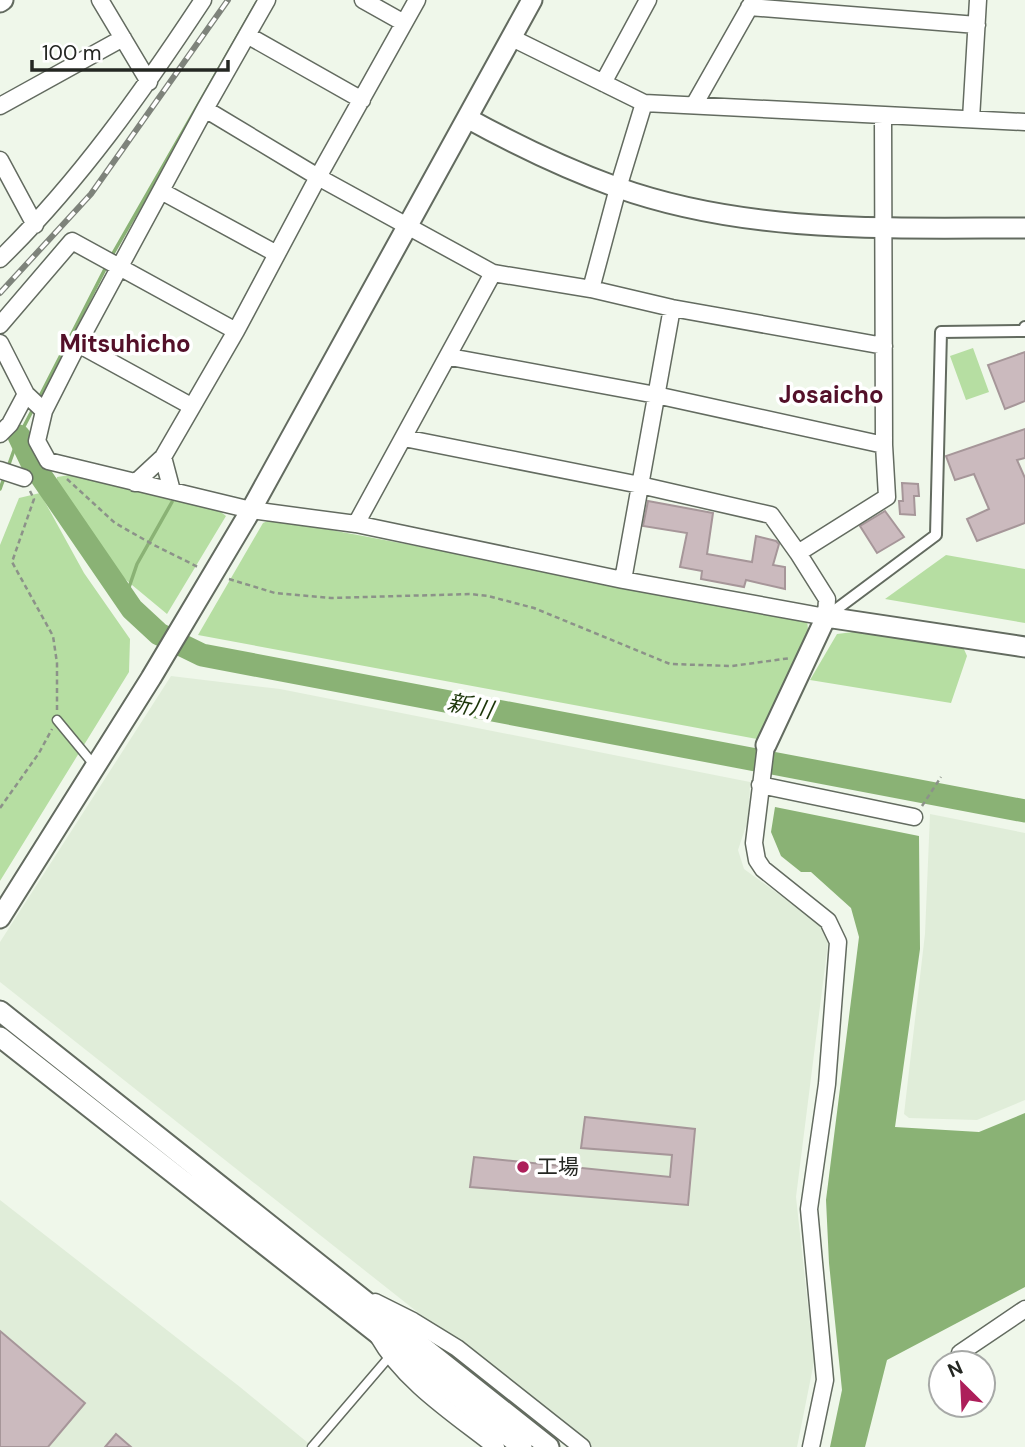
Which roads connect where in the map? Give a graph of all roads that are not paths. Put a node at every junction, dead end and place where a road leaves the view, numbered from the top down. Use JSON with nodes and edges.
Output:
{"nodes":[{"id":1,"x":100,"y":0,"type":"edge"},
{"id":2,"x":203,"y":0,"type":"edge"},
{"id":3,"x":267,"y":0,"type":"edge"},
{"id":4,"x":363,"y":0,"type":"edge"},
{"id":5,"x":417,"y":0,"type":"edge"},
{"id":6,"x":532,"y":0,"type":"edge"},
{"id":7,"x":648,"y":0,"type":"edge"},
{"id":8,"x":978,"y":0,"type":"edge"},
{"id":9,"x":751,"y":4,"type":"edge"},
{"id":10,"x":404,"y":23,"type":"junction"},
{"id":11,"x":977,"y":25,"type":"junction"},
{"id":12,"x":247,"y":36,"type":"junction"},
{"id":13,"x":123,"y":38,"type":"junction"},
{"id":14,"x":512,"y":38,"type":"junction"},
{"id":15,"x":149,"y":82,"type":"junction"},
{"id":16,"x":603,"y":83,"type":"junction"},
{"id":17,"x":362,"y":100,"type":"junction"},
{"id":18,"x":644,"y":103,"type":"junction"},
{"id":19,"x":694,"y":105,"type":"junction"},
{"id":20,"x":0,"y":106,"type":"edge"},
{"id":21,"x":205,"y":109,"type":"junction"},
{"id":22,"x":883,"y":115,"type":"junction"},
{"id":23,"x":467,"y":118,"type":"junction"},
{"id":24,"x":971,"y":119,"type":"junction"},
{"id":25,"x":1025,"y":122,"type":"edge"},
{"id":26,"x":0,"y":160,"type":"edge"},
{"id":27,"x":318,"y":177,"type":"junction"},
{"id":28,"x":618,"y":188,"type":"junction"},
{"id":29,"x":161,"y":191,"type":"junction"},
{"id":30,"x":35,"y":225,"type":"junction"},
{"id":31,"x":407,"y":226,"type":"junction"},
{"id":32,"x":883,"y":228,"type":"junction"},
{"id":33,"x":1025,"y":228,"type":"edge"},
{"id":34,"x":277,"y":254,"type":"junction"},
{"id":35,"x":0,"y":259,"type":"edge"},
{"id":36,"x":113,"y":262,"type":"junction"},
{"id":37,"x":493,"y":273,"type":"junction"},
{"id":38,"x":591,"y":289,"type":"junction"},
{"id":39,"x":672,"y":308,"type":"junction"},
{"id":40,"x":0,"y":325,"type":"edge"},
{"id":41,"x":1025,"y":327,"type":"edge"},
{"id":42,"x":236,"y":331,"type":"junction"},
{"id":43,"x":0,"y":343,"type":"edge"},
{"id":44,"x":78,"y":344,"type":"junction"},
{"id":45,"x":884,"y":346,"type":"junction"},
{"id":46,"x":450,"y":356,"type":"junction"},
{"id":47,"x":656,"y":395,"type":"junction"},
{"id":48,"x":35,"y":403,"type":"junction"},
{"id":49,"x":191,"y":406,"type":"junction"},
{"id":50,"x":0,"y":434,"type":"edge"},
{"id":51,"x":404,"y":438,"type":"junction"},
{"id":52,"x":884,"y":445,"type":"junction"},
{"id":53,"x":163,"y":457,"type":"junction"},
{"id":54,"x":0,"y":470,"type":"edge"},
{"id":55,"x":24,"y":478,"type":"road end"},
{"id":56,"x":135,"y":483,"type":"junction"},
{"id":57,"x":640,"y":485,"type":"junction"},
{"id":58,"x":172,"y":491,"type":"junction"},
{"id":59,"x":251,"y":510,"type":"junction"},
{"id":60,"x":356,"y":524,"type":"junction"},
{"id":61,"x":798,"y":553,"type":"junction"},
{"id":62,"x":623,"y":580,"type":"junction"},
{"id":63,"x":826,"y":617,"type":"junction"},
{"id":64,"x":1025,"y":648,"type":"edge"},
{"id":65,"x":57,"y":720,"type":"road end"},
{"id":66,"x":766,"y":745,"type":"joint"},
{"id":67,"x":95,"y":766,"type":"junction"},
{"id":68,"x":760,"y":785,"type":"junction"},
{"id":69,"x":914,"y":817,"type":"road end"},
{"id":70,"x":0,"y":918,"type":"edge"},
{"id":71,"x":0,"y":1011,"type":"edge"},
{"id":72,"x":0,"y":1037,"type":"edge"},
{"id":73,"x":351,"y":1290,"type":"junction"},
{"id":74,"x":1025,"y":1310,"type":"edge"},
{"id":75,"x":377,"y":1333,"type":"junction"},
{"id":76,"x":966,"y":1349,"type":"edge"},
{"id":77,"x":390,"y":1356,"type":"junction"},
{"id":78,"x":312,"y":1447,"type":"edge"},
{"id":79,"x":496,"y":1447,"type":"edge"},
{"id":80,"x":522,"y":1447,"type":"edge"},
{"id":81,"x":549,"y":1447,"type":"edge"},
{"id":82,"x":582,"y":1447,"type":"edge"},
{"id":83,"x":811,"y":1447,"type":"edge"}],
"edges":[{"from":1,"to":13,"type":"street"},
{"from":2,"to":15,"type":"street"},
{"from":3,"to":12,"type":"street"},
{"from":4,"to":10,"type":"street"},
{"from":5,"to":10,"type":"street"},
{"from":6,"to":14,"type":"street"},
{"from":7,"to":16,"type":"street"},
{"from":8,"to":11,"type":"street"},
{"from":9,"to":11,"type":"street"},
{"from":9,"to":19,"type":"street"},
{"from":10,"to":17,"type":"street"},
{"from":11,"to":24,"type":"street"},
{"from":12,"to":17,"type":"street"},
{"from":12,"to":21,"type":"street"},
{"from":13,"to":15,"type":"street"},
{"from":13,"to":20,"type":"street"},
{"from":14,"to":16,"type":"street"},
{"from":14,"to":23,"type":"street"},
{"from":15,"to":30,"type":"street"},
{"from":16,"to":18,"type":"street"},
{"from":17,"to":27,"type":"street"},
{"from":18,"to":19,"type":"street"},
{"from":18,"to":28,"type":"street"},
{"from":19,"to":22,"type":"street"},
{"from":21,"to":27,"type":"street"},
{"from":21,"to":29,"type":"street"},
{"from":22,"to":24,"type":"street"},
{"from":22,"to":32,"type":"street"},
{"from":23,"to":28,"type":"street"},
{"from":23,"to":31,"type":"street"},
{"from":24,"to":25,"type":"street"},
{"from":26,"to":30,"type":"street"},
{"from":27,"to":31,"type":"street"},
{"from":27,"to":34,"type":"street"},
{"from":28,"to":32,"type":"street"},
{"from":28,"to":38,"type":"street"},
{"from":29,"to":34,"type":"street"},
{"from":29,"to":36,"type":"street"},
{"from":30,"to":35,"type":"street"},
{"from":31,"to":37,"type":"street"},
{"from":31,"to":59,"type":"street"},
{"from":32,"to":33,"type":"street"},
{"from":32,"to":45,"type":"street"},
{"from":34,"to":42,"type":"street"},
{"from":36,"to":40,"type":"street"},
{"from":36,"to":42,"type":"street"},
{"from":36,"to":44,"type":"street"},
{"from":37,"to":38,"type":"street"},
{"from":37,"to":46,"type":"street"},
{"from":38,"to":39,"type":"street"},
{"from":39,"to":45,"type":"street"},
{"from":39,"to":47,"type":"street"},
{"from":41,"to":63,"type":"street"},
{"from":42,"to":49,"type":"street"},
{"from":43,"to":48,"type":"street"},
{"from":44,"to":48,"type":"street"},
{"from":44,"to":49,"type":"street"},
{"from":45,"to":52,"type":"street"},
{"from":46,"to":47,"type":"street"},
{"from":46,"to":51,"type":"street"},
{"from":47,"to":52,"type":"street"},
{"from":47,"to":57,"type":"street"},
{"from":48,"to":50,"type":"street"},
{"from":48,"to":56,"type":"street"},
{"from":49,"to":53,"type":"street"},
{"from":51,"to":57,"type":"street"},
{"from":51,"to":60,"type":"street"},
{"from":52,"to":61,"type":"street"},
{"from":53,"to":56,"type":"street"},
{"from":53,"to":58,"type":"street"},
{"from":54,"to":55,"type":"street"},
{"from":56,"to":58,"type":"street"},
{"from":57,"to":61,"type":"street"},
{"from":57,"to":62,"type":"street"},
{"from":58,"to":59,"type":"street"},
{"from":59,"to":60,"type":"street"},
{"from":59,"to":67,"type":"street"},
{"from":60,"to":62,"type":"street"},
{"from":61,"to":63,"type":"street"},
{"from":62,"to":63,"type":"street"},
{"from":63,"to":64,"type":"street"},
{"from":63,"to":66,"type":"street"},
{"from":65,"to":67,"type":"lane"},
{"from":66,"to":68,"type":"street"},
{"from":67,"to":70,"type":"street"},
{"from":68,"to":69,"type":"street"},
{"from":68,"to":83,"type":"street"},
{"from":71,"to":73,"type":"street"},
{"from":72,"to":75,"type":"street"},
{"from":73,"to":81,"type":"street"},
{"from":73,"to":82,"type":"street"},
{"from":74,"to":76,"type":"street"},
{"from":75,"to":77,"type":"street"},
{"from":75,"to":80,"type":"street"},
{"from":77,"to":78,"type":"lane"},
{"from":77,"to":79,"type":"street"}]}
